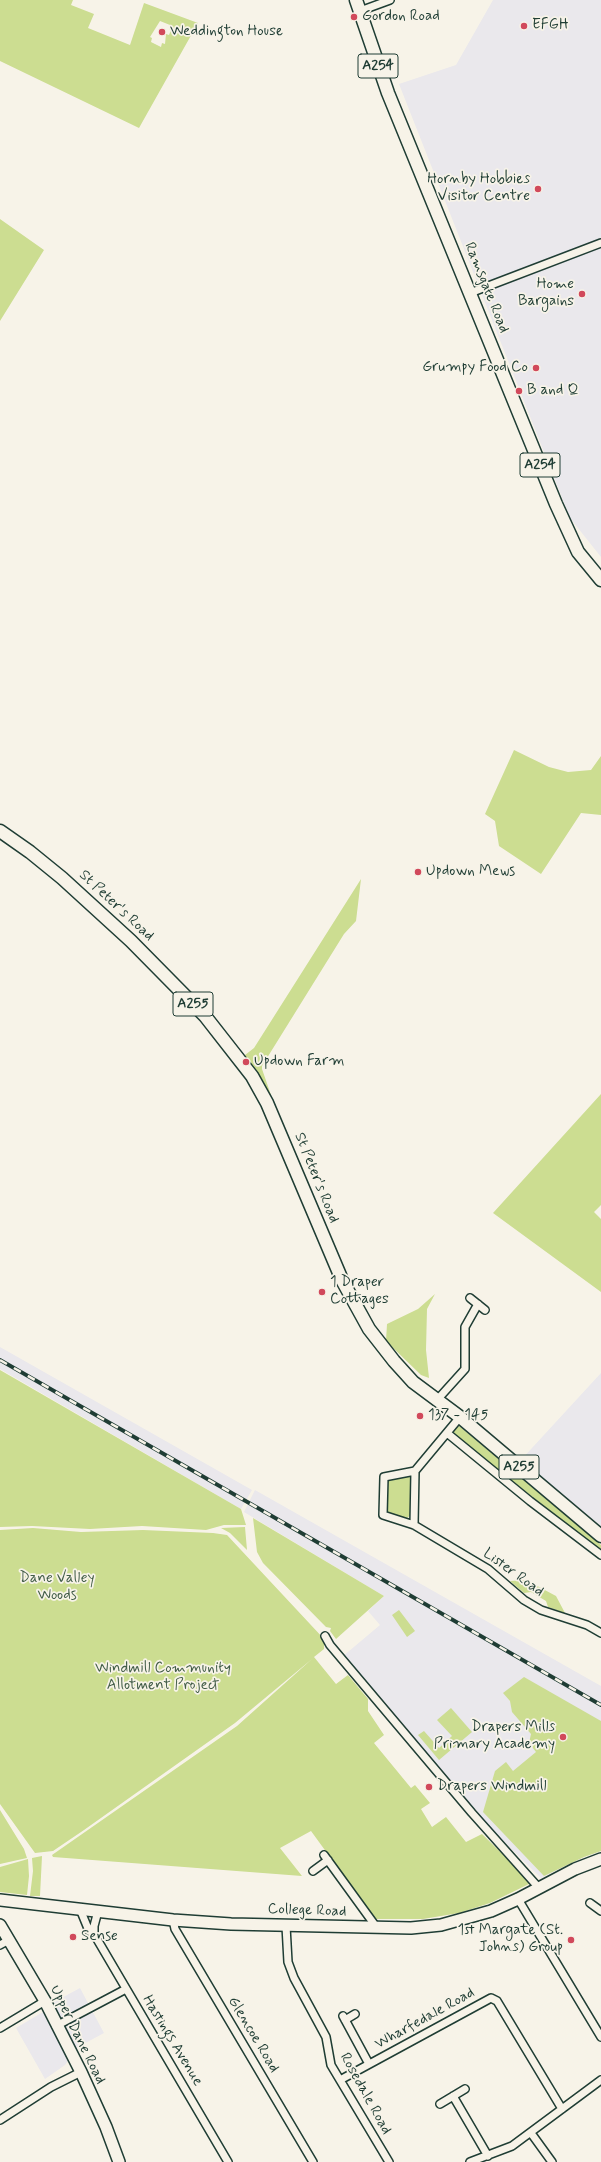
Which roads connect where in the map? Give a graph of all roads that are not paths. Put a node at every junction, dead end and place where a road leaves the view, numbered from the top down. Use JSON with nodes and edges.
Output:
{"nodes":[{"id":1,"x":390,"y":0,"type":"edge"},
{"id":2,"x":358,"y":5,"type":"edge"},
{"id":3,"x":601,"y":243,"type":"edge"},
{"id":4,"x":470,"y":293,"type":"junction"},
{"id":5,"x":601,"y":580,"type":"edge"},
{"id":6,"x":0,"y":831,"type":"edge"},
{"id":7,"x":470,"y":1298,"type":"dead end"},
{"id":8,"x":478,"y":1304,"type":"junction"},
{"id":9,"x":485,"y":1310,"type":"dead end"},
{"id":10,"x":437,"y":1400,"type":"junction"},
{"id":11,"x":460,"y":1417,"type":"junction"},
{"id":12,"x":447,"y":1433,"type":"junction"},
{"id":13,"x":415,"y":1471,"type":"junction"},
{"id":14,"x":414,"y":1525,"type":"junction"},
{"id":15,"x":601,"y":1536,"type":"edge"},
{"id":16,"x":601,"y":1555,"type":"edge"},
{"id":17,"x":601,"y":1633,"type":"edge"},
{"id":18,"x":326,"y":1636,"type":"dead end"},
{"id":19,"x":601,"y":1859,"type":"edge"},
{"id":20,"x":314,"y":1871,"type":"dead end"},
{"id":21,"x":539,"y":1888,"type":"junction"},
{"id":22,"x":518,"y":1899,"type":"junction"},
{"id":23,"x":0,"y":1900,"type":"edge"},
{"id":24,"x":590,"y":1903,"type":"dead end"},
{"id":25,"x":80,"y":1909,"type":"junction"},
{"id":26,"x":600,"y":1909,"type":"edge"},
{"id":27,"x":98,"y":1912,"type":"junction"},
{"id":28,"x":173,"y":1920,"type":"junction"},
{"id":29,"x":0,"y":1925,"type":"edge"},
{"id":30,"x":286,"y":1926,"type":"junction"},
{"id":31,"x":377,"y":1928,"type":"junction"},
{"id":32,"x":94,"y":1934,"type":"junction"},
{"id":33,"x":4,"y":1943,"type":"edge"},
{"id":34,"x":126,"y":1989,"type":"junction"},
{"id":35,"x":45,"y":2001,"type":"junction"},
{"id":36,"x":355,"y":2014,"type":"dead end"},
{"id":37,"x":56,"y":2026,"type":"junction"},
{"id":38,"x":0,"y":2028,"type":"edge"},
{"id":39,"x":601,"y":2037,"type":"edge"},
{"id":40,"x":369,"y":2064,"type":"junction"},
{"id":41,"x":80,"y":2072,"type":"junction"},
{"id":42,"x":340,"y":2080,"type":"junction"},
{"id":43,"x":601,"y":2080,"type":"edge"},
{"id":44,"x":464,"y":2089,"type":"dead end"},
{"id":45,"x":452,"y":2096,"type":"junction"},
{"id":46,"x":440,"y":2104,"type":"dead end"},
{"id":47,"x":562,"y":2109,"type":"junction"},
{"id":48,"x":0,"y":2120,"type":"edge"},
{"id":49,"x":531,"y":2133,"type":"junction"},
{"id":50,"x":488,"y":2156,"type":"junction"},
{"id":51,"x":119,"y":2162,"type":"edge"},
{"id":52,"x":228,"y":2162,"type":"edge"},
{"id":53,"x":313,"y":2162,"type":"edge"},
{"id":54,"x":388,"y":2162,"type":"edge"},
{"id":55,"x":470,"y":2162,"type":"edge"},
{"id":56,"x":552,"y":2162,"type":"edge"}],
"edges":[{"from":1,"to":2,"type":"street"},
{"from":2,"to":4,"type":"main road","name":"Ramsgate Road","number":"A254"},
{"from":3,"to":4,"type":"street"},
{"from":4,"to":5,"type":"main road","name":"Ramsgate Road","number":"A254"},
{"from":6,"to":10,"type":"main road","name":"St Peter's Road","number":"A255"},
{"from":7,"to":8,"type":"street"},
{"from":8,"to":9,"type":"street"},
{"from":8,"to":10,"type":"street"},
{"from":10,"to":11,"type":"main road","name":"St Peter's Road","number":"A255"},
{"from":11,"to":12,"type":"street"},
{"from":11,"to":15,"type":"main road","name":"St Peter's Road","number":"A255"},
{"from":12,"to":13,"type":"street"},
{"from":12,"to":16,"type":"street"},
{"from":13,"to":14,"type":"street"},
{"from":13,"to":14,"type":"street","name":"Lister Road"},
{"from":14,"to":17,"type":"street","name":"Lister Road"},
{"from":18,"to":21,"type":"street"},
{"from":19,"to":21,"type":"main road","name":"College Road"},
{"from":20,"to":31,"type":"street"},
{"from":21,"to":22,"type":"main road","name":"College Road"},
{"from":22,"to":31,"type":"main road","name":"College Road"},
{"from":22,"to":39,"type":"street"},
{"from":23,"to":25,"type":"main road","name":"College Road"},
{"from":24,"to":26,"type":"street"},
{"from":25,"to":27,"type":"main road","name":"College Road"},
{"from":25,"to":32,"type":"street","name":"Hastings Avenue"},
{"from":27,"to":28,"type":"main road","name":"College Road"},
{"from":27,"to":32,"type":"street"},
{"from":28,"to":30,"type":"main road","name":"College Road"},
{"from":28,"to":53,"type":"street","name":"Glencoe Road"},
{"from":29,"to":33,"type":"main road","name":"Upper Dane Road"},
{"from":30,"to":31,"type":"main road","name":"College Road"},
{"from":30,"to":42,"type":"street","name":"Rosedale Road"},
{"from":32,"to":34,"type":"street","name":"Hastings Avenue"},
{"from":33,"to":35,"type":"main road","name":"Upper Dane Road"},
{"from":34,"to":37,"type":"street"},
{"from":34,"to":52,"type":"street","name":"Hastings Avenue"},
{"from":35,"to":37,"type":"main road","name":"Upper Dane Road"},
{"from":35,"to":38,"type":"street"},
{"from":36,"to":40,"type":"street"},
{"from":37,"to":41,"type":"main road","name":"Upper Dane Road"},
{"from":40,"to":42,"type":"street","name":"Wharfedale Road"},
{"from":40,"to":47,"type":"street","name":"Wharfedale Road"},
{"from":41,"to":48,"type":"street"},
{"from":41,"to":51,"type":"main road","name":"Upper Dane Road"},
{"from":42,"to":54,"type":"street","name":"Rosedale Road"},
{"from":43,"to":47,"type":"street"},
{"from":44,"to":45,"type":"street"},
{"from":45,"to":46,"type":"street"},
{"from":45,"to":50,"type":"street"},
{"from":47,"to":49,"type":"street"},
{"from":49,"to":50,"type":"street"},
{"from":49,"to":56,"type":"street"},
{"from":50,"to":55,"type":"street"}]}
